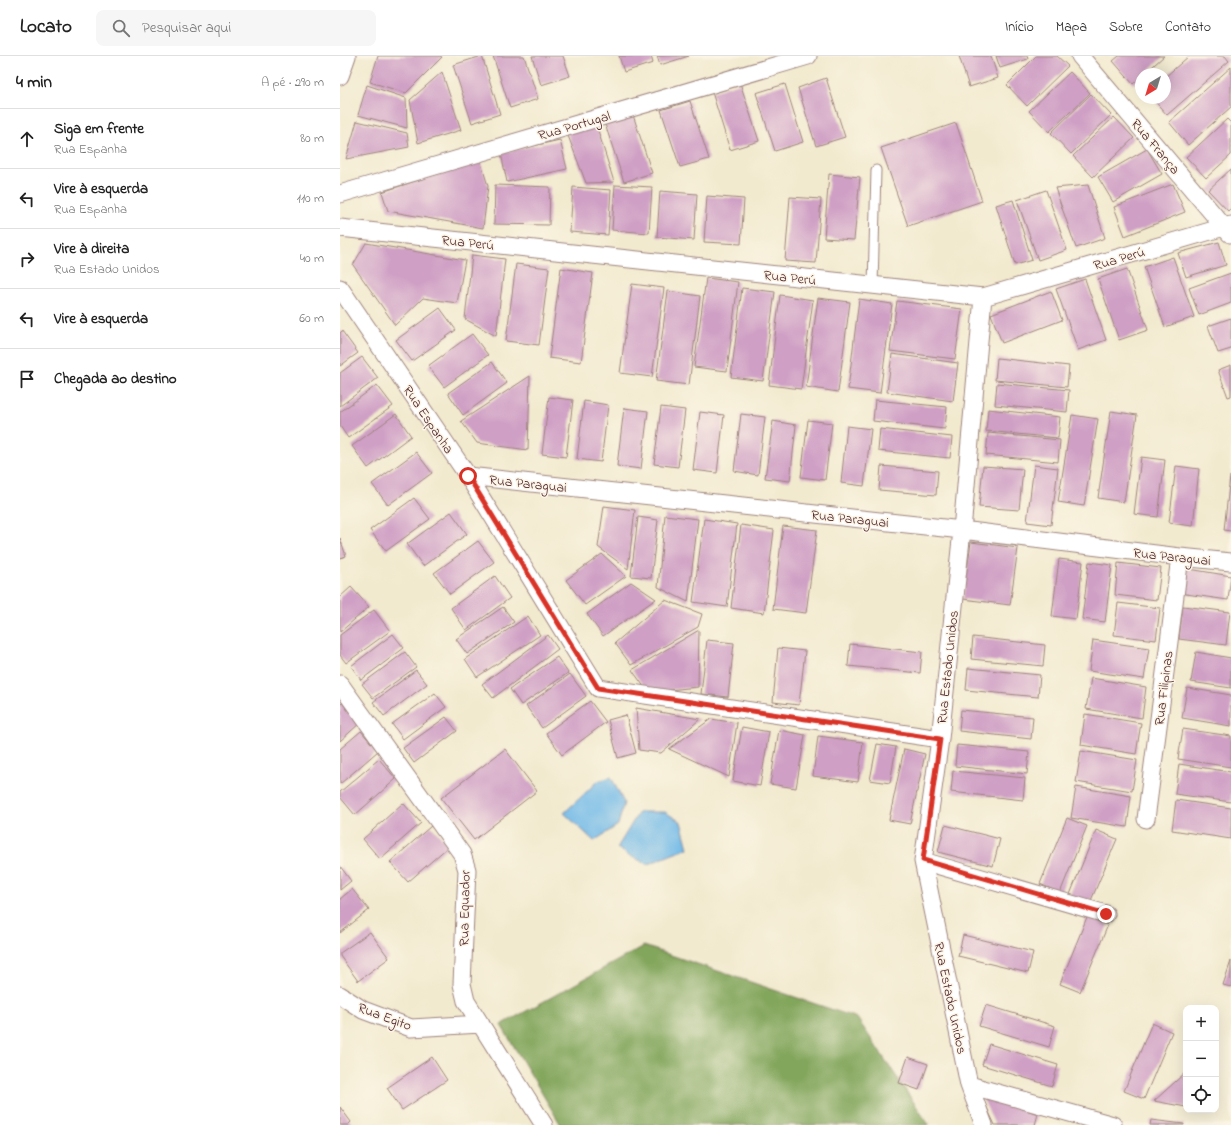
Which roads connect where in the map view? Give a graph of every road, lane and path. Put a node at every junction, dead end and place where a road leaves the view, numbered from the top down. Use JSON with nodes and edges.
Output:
{"nodes":[{"id":1,"x":347,"y":56,"type":"edge"},
{"id":2,"x":808,"y":56,"type":"edge"},
{"id":3,"x":1080,"y":56,"type":"edge"},
{"id":4,"x":340,"y":76,"type":"edge"},
{"id":5,"x":876,"y":170,"type":"dead end"},
{"id":6,"x":340,"y":194,"type":"edge"},
{"id":7,"x":340,"y":228,"type":"edge"},
{"id":8,"x":1229,"y":229,"type":"edge"},
{"id":9,"x":873,"y":286,"type":"junction"},
{"id":10,"x":340,"y":288,"type":"edge"},
{"id":11,"x":983,"y":297,"type":"junction"},
{"id":12,"x":468,"y":476,"type":"junction"},
{"id":13,"x":962,"y":530,"type":"junction"},
{"id":14,"x":1180,"y":557,"type":"junction"},
{"id":15,"x":1231,"y":562,"type":"edge"},
{"id":16,"x":340,"y":684,"type":"edge"},
{"id":17,"x":940,"y":739,"type":"junction"},
{"id":18,"x":1146,"y":819,"type":"dead end"},
{"id":19,"x":923,"y":860,"type":"junction"},
{"id":20,"x":1106,"y":914,"type":"dead end"},
{"id":21,"x":340,"y":995,"type":"edge"},
{"id":22,"x":481,"y":1024,"type":"junction"},
{"id":23,"x":969,"y":1085,"type":"junction"},
{"id":24,"x":544,"y":1125,"type":"edge"},
{"id":25,"x":984,"y":1125,"type":"edge"},
{"id":26,"x":1112,"y":1125,"type":"edge"}],
"edges":[{"from":1,"to":4,"type":"street"},
{"from":2,"to":6,"type":"street","name":"Rua Portugal"},
{"from":3,"to":8,"type":"street","name":"Rua França"},
{"from":5,"to":9,"type":"lane"},
{"from":7,"to":9,"type":"street","name":"Rua Perú"},
{"from":8,"to":11,"type":"street","name":"Rua Perú"},
{"from":9,"to":11,"type":"street","name":"Rua Perú"},
{"from":10,"to":12,"type":"street","name":"Rua Espanha"},
{"from":11,"to":13,"type":"street","name":"Rua Estado Unidos"},
{"from":12,"to":13,"type":"street","name":"Rua Paraguai"},
{"from":12,"to":17,"type":"street","name":"Rua Espanha"},
{"from":13,"to":14,"type":"street","name":"Rua Paraguai"},
{"from":13,"to":17,"type":"street","name":"Rua Estado Unidos"},
{"from":14,"to":15,"type":"street","name":"Rua Paraguai"},
{"from":14,"to":18,"type":"street","name":"Rua Filipinas"},
{"from":16,"to":22,"type":"street","name":"Rua Equador"},
{"from":17,"to":19,"type":"street","name":"Rua Estado Unidos"},
{"from":19,"to":20,"type":"street"},
{"from":19,"to":23,"type":"street","name":"Rua Estado Unidos"},
{"from":21,"to":22,"type":"street","name":"Rua Egito"},
{"from":22,"to":24,"type":"street","name":"Rua Equador"},
{"from":23,"to":25,"type":"street","name":"Rua Estado Unidos"},
{"from":23,"to":26,"type":"street"}]}
